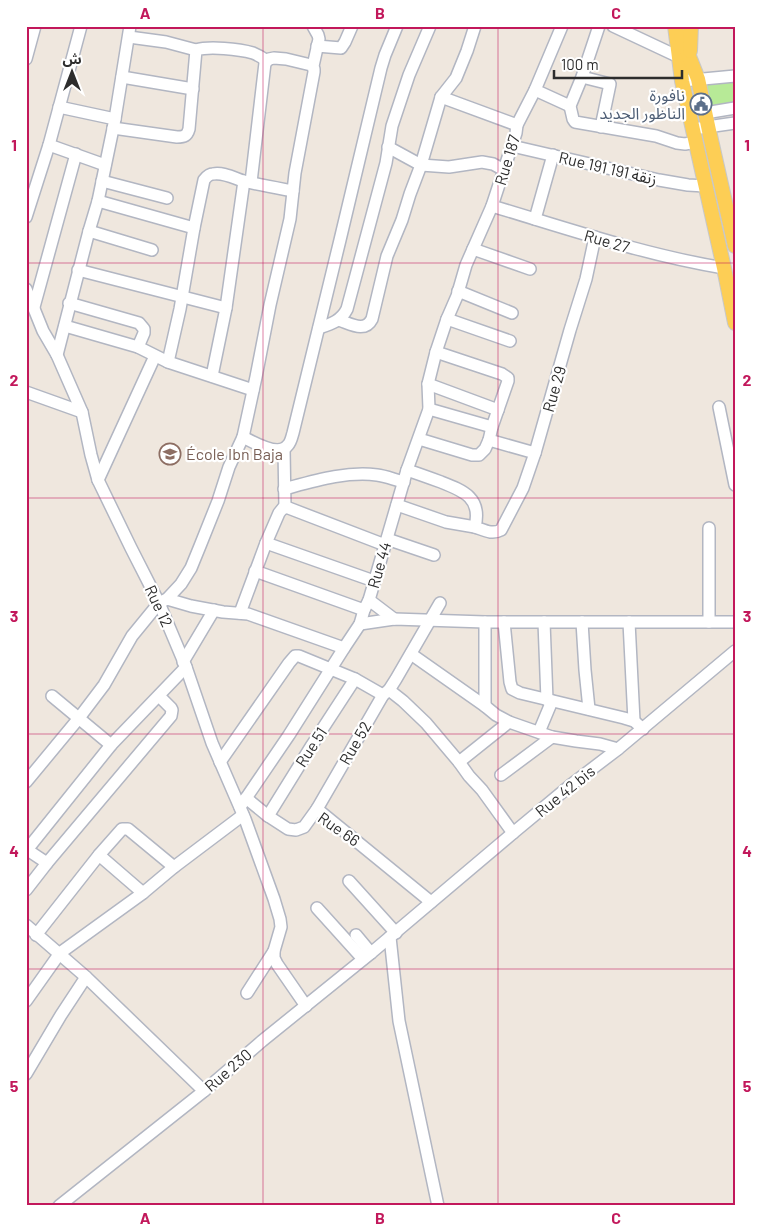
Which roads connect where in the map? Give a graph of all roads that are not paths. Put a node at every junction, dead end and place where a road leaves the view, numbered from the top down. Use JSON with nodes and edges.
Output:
{"nodes":[{"id":1,"x":35,"y":26,"type":"edge"},
{"id":2,"x":81,"y":26,"type":"edge"},
{"id":3,"x":313,"y":26,"type":"edge"},
{"id":4,"x":352,"y":26,"type":"edge"},
{"id":5,"x":397,"y":26,"type":"edge"},
{"id":6,"x":430,"y":26,"type":"edge"},
{"id":7,"x":475,"y":26,"type":"edge"},
{"id":8,"x":562,"y":26,"type":"edge"},
{"id":9,"x":599,"y":26,"type":"edge"},
{"id":10,"x":613,"y":26,"type":"edge"},
{"id":11,"x":676,"y":26,"type":"edge"},
{"id":12,"x":691,"y":26,"type":"edge"},
{"id":13,"x":130,"y":32,"type":"edge"},
{"id":14,"x":317,"y":46,"type":"junction"},
{"id":15,"x":196,"y":50,"type":"junction"},
{"id":16,"x":684,"y":57,"type":"junction"},
{"id":17,"x":26,"y":59,"type":"edge"},
{"id":18,"x":267,"y":61,"type":"junction"},
{"id":19,"x":313,"y":66,"type":"junction"},
{"id":20,"x":122,"y":76,"type":"junction"},
{"id":21,"x":735,"y":76,"type":"edge"},
{"id":22,"x":582,"y":77,"type":"junction"},
{"id":23,"x":698,"y":79,"type":"junction"},
{"id":24,"x":682,"y":80,"type":"junction"},
{"id":25,"x":193,"y":89,"type":"junction"},
{"id":26,"x":535,"y":90,"type":"junction"},
{"id":27,"x":441,"y":97,"type":"junction"},
{"id":28,"x":570,"y":106,"type":"junction"},
{"id":29,"x":59,"y":107,"type":"junction"},
{"id":30,"x":735,"y":108,"type":"edge"},
{"id":31,"x":706,"y":120,"type":"junction"},
{"id":32,"x":735,"y":123,"type":"edge"},
{"id":33,"x":114,"y":124,"type":"junction"},
{"id":34,"x":517,"y":125,"type":"junction"},
{"id":35,"x":601,"y":127,"type":"junction"},
{"id":36,"x":694,"y":135,"type":"junction"},
{"id":37,"x":49,"y":146,"type":"junction"},
{"id":38,"x":512,"y":146,"type":"junction"},
{"id":39,"x":388,"y":147,"type":"junction"},
{"id":40,"x":76,"y":154,"type":"junction"},
{"id":41,"x":553,"y":155,"type":"junction"},
{"id":42,"x":105,"y":165,"type":"junction"},
{"id":43,"x":422,"y":165,"type":"junction"},
{"id":44,"x":504,"y":170,"type":"junction"},
{"id":45,"x":102,"y":181,"type":"junction"},
{"id":46,"x":247,"y":182,"type":"junction"},
{"id":47,"x":706,"y":186,"type":"junction"},
{"id":48,"x":293,"y":191,"type":"junction"},
{"id":49,"x":167,"y":198,"type":"dead end"},
{"id":50,"x":98,"y":201,"type":"junction"},
{"id":51,"x":492,"y":206,"type":"junction"},
{"id":52,"x":26,"y":217,"type":"edge"},
{"id":53,"x":535,"y":219,"type":"junction"},
{"id":54,"x":194,"y":228,"type":"junction"},
{"id":55,"x":89,"y":231,"type":"junction"},
{"id":56,"x":595,"y":237,"type":"junction"},
{"id":57,"x":735,"y":246,"type":"edge"},
{"id":58,"x":473,"y":249,"type":"junction"},
{"id":59,"x":152,"y":250,"type":"dead end"},
{"id":60,"x":724,"y":268,"type":"junction"},
{"id":61,"x":530,"y":269,"type":"dead end"},
{"id":62,"x":78,"y":270,"type":"junction"},
{"id":63,"x":458,"y":294,"type":"junction"},
{"id":64,"x":182,"y":298,"type":"junction"},
{"id":65,"x":29,"y":301,"type":"edge"},
{"id":66,"x":69,"y":303,"type":"junction"},
{"id":67,"x":226,"y":308,"type":"junction"},
{"id":68,"x":512,"y":313,"type":"dead end"},
{"id":69,"x":447,"y":319,"type":"junction"},
{"id":70,"x":339,"y":320,"type":"junction"},
{"id":71,"x":735,"y":323,"type":"edge"},
{"id":72,"x":65,"y":326,"type":"junction"},
{"id":73,"x":319,"y":328,"type":"junction"},
{"id":74,"x":510,"y":340,"type":"dead end"},
{"id":75,"x":138,"y":347,"type":"junction"},
{"id":76,"x":436,"y":352,"type":"junction"},
{"id":77,"x":56,"y":355,"type":"junction"},
{"id":78,"x":155,"y":356,"type":"junction"},
{"id":79,"x":168,"y":362,"type":"junction"},
{"id":80,"x":212,"y":376,"type":"junction"},
{"id":81,"x":428,"y":384,"type":"junction"},
{"id":82,"x":253,"y":390,"type":"junction"},
{"id":83,"x":26,"y":392,"type":"edge"},
{"id":84,"x":720,"y":407,"type":"dead end"},
{"id":85,"x":429,"y":409,"type":"junction"},
{"id":86,"x":498,"y":410,"type":"junction"},
{"id":87,"x":82,"y":412,"type":"junction"},
{"id":88,"x":492,"y":427,"type":"junction"},
{"id":89,"x":243,"y":437,"type":"junction"},
{"id":90,"x":419,"y":439,"type":"junction"},
{"id":91,"x":489,"y":440,"type":"junction"},
{"id":92,"x":284,"y":449,"type":"junction"},
{"id":93,"x":535,"y":453,"type":"junction"},
{"id":94,"x":407,"y":470,"type":"junction"},
{"id":95,"x":98,"y":480,"type":"junction"},
{"id":96,"x":404,"y":482,"type":"junction"},
{"id":97,"x":735,"y":485,"type":"edge"},
{"id":98,"x":284,"y":489,"type":"junction"},
{"id":99,"x":397,"y":505,"type":"junction"},
{"id":100,"x":285,"y":508,"type":"junction"},
{"id":101,"x":475,"y":527,"type":"junction"},
{"id":102,"x":709,"y":528,"type":"dead end"},
{"id":103,"x":386,"y":542,"type":"junction"},
{"id":104,"x":266,"y":543,"type":"junction"},
{"id":105,"x":434,"y":555,"type":"dead end"},
{"id":106,"x":255,"y":572,"type":"junction"},
{"id":107,"x":374,"y":581,"type":"junction"},
{"id":108,"x":163,"y":601,"type":"junction"},
{"id":109,"x":440,"y":603,"type":"dead end"},
{"id":110,"x":367,"y":605,"type":"junction"},
{"id":111,"x":214,"y":610,"type":"junction"},
{"id":112,"x":240,"y":613,"type":"junction"},
{"id":113,"x":394,"y":619,"type":"junction"},
{"id":114,"x":430,"y":620,"type":"junction"},
{"id":115,"x":485,"y":622,"type":"junction"},
{"id":116,"x":504,"y":622,"type":"junction"},
{"id":117,"x":544,"y":622,"type":"junction"},
{"id":118,"x":582,"y":622,"type":"junction"},
{"id":119,"x":629,"y":622,"type":"junction"},
{"id":120,"x":709,"y":622,"type":"junction"},
{"id":121,"x":735,"y":622,"type":"edge"},
{"id":122,"x":360,"y":624,"type":"junction"},
{"id":123,"x":344,"y":648,"type":"junction"},
{"id":124,"x":735,"y":651,"type":"edge"},
{"id":125,"x":411,"y":654,"type":"junction"},
{"id":126,"x":185,"y":664,"type":"junction"},
{"id":127,"x":331,"y":669,"type":"junction"},
{"id":128,"x":355,"y":680,"type":"junction"},
{"id":129,"x":386,"y":692,"type":"junction"},
{"id":130,"x":52,"y":696,"type":"dead end"},
{"id":131,"x":159,"y":696,"type":"junction"},
{"id":132,"x":550,"y":700,"type":"junction"},
{"id":133,"x":485,"y":706,"type":"junction"},
{"id":134,"x":589,"y":709,"type":"junction"},
{"id":135,"x":79,"y":718,"type":"junction"},
{"id":136,"x":509,"y":722,"type":"junction"},
{"id":137,"x":638,"y":725,"type":"junction"},
{"id":138,"x":539,"y":732,"type":"junction"},
{"id":139,"x":552,"y":737,"type":"junction"},
{"id":140,"x":111,"y":745,"type":"junction"},
{"id":141,"x":618,"y":749,"type":"junction"},
{"id":142,"x":220,"y":762,"type":"junction"},
{"id":143,"x":459,"y":762,"type":"junction"},
{"id":144,"x":501,"y":775,"type":"dead end"},
{"id":145,"x":26,"y":782,"type":"edge"},
{"id":146,"x":243,"y":806,"type":"junction"},
{"id":147,"x":317,"y":809,"type":"junction"},
{"id":148,"x":268,"y":816,"type":"junction"},
{"id":149,"x":513,"y":833,"type":"junction"},
{"id":150,"x":26,"y":850,"type":"edge"},
{"id":151,"x":99,"y":854,"type":"junction"},
{"id":152,"x":47,"y":863,"type":"junction"},
{"id":153,"x":174,"y":867,"type":"junction"},
{"id":154,"x":349,"y":881,"type":"dead end"},
{"id":155,"x":26,"y":890,"type":"edge"},
{"id":156,"x":143,"y":893,"type":"junction"},
{"id":157,"x":431,"y":902,"type":"junction"},
{"id":158,"x":317,"y":908,"type":"dead end"},
{"id":159,"x":26,"y":925,"type":"edge"},
{"id":160,"x":36,"y":934,"type":"junction"},
{"id":161,"x":356,"y":935,"type":"dead end"},
{"id":162,"x":393,"y":935,"type":"junction"},
{"id":163,"x":274,"y":951,"type":"junction"},
{"id":164,"x":60,"y":954,"type":"junction"},
{"id":165,"x":367,"y":956,"type":"junction"},
{"id":166,"x":86,"y":977,"type":"junction"},
{"id":167,"x":246,"y":993,"type":"dead end"},
{"id":168,"x":26,"y":1001,"type":"edge"},
{"id":169,"x":306,"y":1006,"type":"junction"},
{"id":170,"x":26,"y":1074,"type":"edge"},
{"id":171,"x":204,"y":1091,"type":"junction"},
{"id":172,"x":59,"y":1206,"type":"edge"},
{"id":173,"x":438,"y":1206,"type":"edge"}],
"edges":[{"from":1,"to":17,"type":"street"},
{"from":2,"to":29,"type":"street"},
{"from":3,"to":14,"type":"street"},
{"from":4,"to":14,"type":"street"},
{"from":5,"to":73,"type":"street"},
{"from":6,"to":39,"type":"street"},
{"from":7,"to":27,"type":"street"},
{"from":8,"to":26,"type":"street","name":"Rue 187"},
{"from":9,"to":22,"type":"street"},
{"from":10,"to":16,"type":"street"},
{"from":11,"to":16,"type":"main road"},
{"from":12,"to":16,"type":"main road"},
{"from":13,"to":15,"type":"street"},
{"from":13,"to":20,"type":"street"},
{"from":14,"to":19,"type":"street"},
{"from":15,"to":18,"type":"street"},
{"from":15,"to":25,"type":"street"},
{"from":16,"to":23,"type":"main road"},
{"from":16,"to":24,"type":"main road"},
{"from":18,"to":19,"type":"street"},
{"from":18,"to":46,"type":"street"},
{"from":19,"to":48,"type":"street"},
{"from":20,"to":25,"type":"street"},
{"from":20,"to":33,"type":"street"},
{"from":21,"to":23,"type":"street"},
{"from":22,"to":28,"type":"street"},
{"from":22,"to":35,"type":"street"},
{"from":23,"to":24,"type":"street"},
{"from":23,"to":31,"type":"main road"},
{"from":24,"to":36,"type":"main road"},
{"from":25,"to":33,"type":"street"},
{"from":26,"to":28,"type":"street"},
{"from":26,"to":34,"type":"street","name":"Rue 187"},
{"from":27,"to":34,"type":"street"},
{"from":27,"to":43,"type":"street"},
{"from":28,"to":35,"type":"street"},
{"from":29,"to":33,"type":"street"},
{"from":29,"to":37,"type":"street"},
{"from":30,"to":31,"type":"street"},
{"from":31,"to":32,"type":"street"},
{"from":31,"to":36,"type":"street"},
{"from":31,"to":57,"type":"main road"},
{"from":33,"to":42,"type":"street"},
{"from":34,"to":38,"type":"street","name":"Rue 187"},
{"from":35,"to":36,"type":"street"},
{"from":36,"to":47,"type":"main road"},
{"from":37,"to":40,"type":"street"},
{"from":37,"to":52,"type":"street"},
{"from":38,"to":41,"type":"street","name":"Rue 191 زنقة 191"},
{"from":38,"to":44,"type":"street","name":"Rue 187"},
{"from":39,"to":43,"type":"street"},
{"from":39,"to":70,"type":"street"},
{"from":40,"to":42,"type":"street"},
{"from":40,"to":65,"type":"street"},
{"from":41,"to":47,"type":"street","name":"Rue 191 زنقة 191"},
{"from":41,"to":53,"type":"street"},
{"from":42,"to":45,"type":"street"},
{"from":43,"to":44,"type":"street"},
{"from":43,"to":70,"type":"street"},
{"from":44,"to":51,"type":"street","name":"Rue 187"},
{"from":45,"to":49,"type":"street"},
{"from":45,"to":50,"type":"street"},
{"from":46,"to":48,"type":"street"},
{"from":46,"to":54,"type":"street"},
{"from":46,"to":67,"type":"street"},
{"from":47,"to":60,"type":"main road"},
{"from":48,"to":82,"type":"street"},
{"from":50,"to":54,"type":"street"},
{"from":50,"to":55,"type":"street"},
{"from":51,"to":53,"type":"street","name":"Rue 27"},
{"from":51,"to":58,"type":"street","name":"Rue 187"},
{"from":53,"to":56,"type":"street","name":"Rue 27"},
{"from":54,"to":64,"type":"street"},
{"from":55,"to":59,"type":"street"},
{"from":55,"to":62,"type":"street"},
{"from":56,"to":60,"type":"street","name":"Rue 27"},
{"from":56,"to":93,"type":"street","name":"Rue 29"},
{"from":58,"to":61,"type":"street"},
{"from":58,"to":63,"type":"street","name":"Rue 187"},
{"from":60,"to":71,"type":"main road"},
{"from":62,"to":64,"type":"street"},
{"from":62,"to":66,"type":"street"},
{"from":63,"to":68,"type":"street"},
{"from":63,"to":69,"type":"street","name":"Rue 44"},
{"from":64,"to":67,"type":"street"},
{"from":64,"to":79,"type":"street"},
{"from":65,"to":77,"type":"street","name":"Rue 12"},
{"from":66,"to":72,"type":"street"},
{"from":66,"to":75,"type":"street"},
{"from":67,"to":80,"type":"street"},
{"from":69,"to":74,"type":"street"},
{"from":69,"to":76,"type":"street","name":"Rue 44"},
{"from":70,"to":73,"type":"street"},
{"from":72,"to":75,"type":"street"},
{"from":72,"to":77,"type":"street"},
{"from":73,"to":92,"type":"street"},
{"from":75,"to":78,"type":"street"},
{"from":76,"to":81,"type":"street","name":"Rue 44"},
{"from":76,"to":86,"type":"street"},
{"from":77,"to":87,"type":"street","name":"Rue 12"},
{"from":78,"to":79,"type":"street"},
{"from":78,"to":95,"type":"street"},
{"from":79,"to":80,"type":"street"},
{"from":80,"to":82,"type":"street"},
{"from":81,"to":85,"type":"street","name":"Rue 44"},
{"from":81,"to":86,"type":"street"},
{"from":82,"to":89,"type":"street"},
{"from":83,"to":87,"type":"street"},
{"from":84,"to":97,"type":"street"},
{"from":85,"to":88,"type":"street"},
{"from":85,"to":90,"type":"street","name":"Rue 44"},
{"from":86,"to":88,"type":"street"},
{"from":87,"to":95,"type":"street","name":"Rue 12"},
{"from":88,"to":91,"type":"street"},
{"from":89,"to":92,"type":"street"},
{"from":89,"to":108,"type":"street"},
{"from":90,"to":91,"type":"street"},
{"from":90,"to":94,"type":"street","name":"Rue 44"},
{"from":91,"to":93,"type":"street"},
{"from":92,"to":98,"type":"street"},
{"from":93,"to":101,"type":"street","name":"Rue 29"},
{"from":94,"to":96,"type":"street","name":"Rue 44"},
{"from":94,"to":101,"type":"street"},
{"from":95,"to":108,"type":"street","name":"Rue 12"},
{"from":96,"to":98,"type":"street"},
{"from":96,"to":99,"type":"street","name":"Rue 44"},
{"from":98,"to":100,"type":"street"},
{"from":99,"to":101,"type":"street"},
{"from":99,"to":103,"type":"street","name":"Rue 44"},
{"from":100,"to":103,"type":"street"},
{"from":100,"to":104,"type":"street"},
{"from":102,"to":120,"type":"street"},
{"from":103,"to":105,"type":"street"},
{"from":103,"to":107,"type":"street","name":"Rue 44"},
{"from":104,"to":106,"type":"street"},
{"from":104,"to":107,"type":"street"},
{"from":106,"to":110,"type":"street"},
{"from":106,"to":112,"type":"street"},
{"from":107,"to":110,"type":"street","name":"Rue 44"},
{"from":108,"to":111,"type":"street"},
{"from":108,"to":126,"type":"street","name":"Rue 12"},
{"from":108,"to":135,"type":"street"},
{"from":109,"to":114,"type":"street"},
{"from":110,"to":113,"type":"street"},
{"from":110,"to":122,"type":"street","name":"Rue 44"},
{"from":111,"to":112,"type":"street"},
{"from":111,"to":126,"type":"street"},
{"from":112,"to":123,"type":"street"},
{"from":113,"to":114,"type":"street"},
{"from":113,"to":122,"type":"street"},
{"from":114,"to":115,"type":"street"},
{"from":114,"to":125,"type":"street","name":"Rue 52"},
{"from":115,"to":116,"type":"street"},
{"from":115,"to":133,"type":"street"},
{"from":116,"to":117,"type":"street"},
{"from":116,"to":132,"type":"street"},
{"from":117,"to":118,"type":"street"},
{"from":117,"to":132,"type":"street"},
{"from":118,"to":119,"type":"street"},
{"from":118,"to":134,"type":"street"},
{"from":119,"to":120,"type":"street"},
{"from":119,"to":137,"type":"street"},
{"from":120,"to":121,"type":"street"},
{"from":122,"to":123,"type":"street","name":"Rue 44"},
{"from":123,"to":127,"type":"street","name":"Rue 44"},
{"from":124,"to":137,"type":"street","name":"Rue 42 bis"},
{"from":125,"to":129,"type":"street","name":"Rue 52"},
{"from":125,"to":133,"type":"street"},
{"from":126,"to":131,"type":"street"},
{"from":126,"to":142,"type":"street","name":"Rue 12"},
{"from":127,"to":128,"type":"street"},
{"from":127,"to":142,"type":"street"},
{"from":127,"to":146,"type":"street","name":"Rue 44"},
{"from":128,"to":129,"type":"street"},
{"from":128,"to":148,"type":"street","name":"Rue 51"},
{"from":129,"to":143,"type":"street"},
{"from":129,"to":147,"type":"street","name":"Rue 52"},
{"from":130,"to":135,"type":"street"},
{"from":131,"to":140,"type":"street"},
{"from":131,"to":152,"type":"street"},
{"from":132,"to":134,"type":"street"},
{"from":132,"to":138,"type":"street"},
{"from":133,"to":136,"type":"street"},
{"from":134,"to":137,"type":"street"},
{"from":135,"to":140,"type":"street"},
{"from":135,"to":145,"type":"street"},
{"from":136,"to":138,"type":"street"},
{"from":136,"to":143,"type":"street"},
{"from":137,"to":141,"type":"street","name":"Rue 42 bis"},
{"from":138,"to":139,"type":"street"},
{"from":139,"to":141,"type":"street"},
{"from":139,"to":144,"type":"street"},
{"from":140,"to":150,"type":"street"},
{"from":141,"to":149,"type":"street","name":"Rue 42 bis"},
{"from":142,"to":146,"type":"street","name":"Rue 12"},
{"from":143,"to":149,"type":"street"},
{"from":146,"to":148,"type":"street","name":"Rue 66"},
{"from":146,"to":153,"type":"street","name":"Rue 44"},
{"from":146,"to":163,"type":"street","name":"Rue 12"},
{"from":147,"to":148,"type":"street","name":"Rue 66"},
{"from":147,"to":157,"type":"street","name":"Rue 66"},
{"from":149,"to":157,"type":"street","name":"Rue 42 bis"},
{"from":150,"to":152,"type":"street"},
{"from":151,"to":153,"type":"street"},
{"from":151,"to":156,"type":"street"},
{"from":151,"to":160,"type":"street"},
{"from":152,"to":155,"type":"street"},
{"from":153,"to":156,"type":"street","name":"Rue 44"},
{"from":154,"to":162,"type":"street"},
{"from":156,"to":164,"type":"street","name":"Rue 44"},
{"from":157,"to":162,"type":"street","name":"Rue 42 bis"},
{"from":158,"to":165,"type":"street"},
{"from":159,"to":160,"type":"street"},
{"from":160,"to":164,"type":"street"},
{"from":161,"to":165,"type":"street"},
{"from":162,"to":165,"type":"street","name":"Rue 230"},
{"from":162,"to":173,"type":"street"},
{"from":163,"to":167,"type":"street"},
{"from":163,"to":169,"type":"street"},
{"from":164,"to":166,"type":"street"},
{"from":164,"to":168,"type":"street","name":"Rue 44"},
{"from":165,"to":169,"type":"street","name":"Rue 230"},
{"from":166,"to":170,"type":"street"},
{"from":166,"to":171,"type":"street"},
{"from":169,"to":171,"type":"street","name":"Rue 230"},
{"from":171,"to":172,"type":"street","name":"Rue 230"}]}
